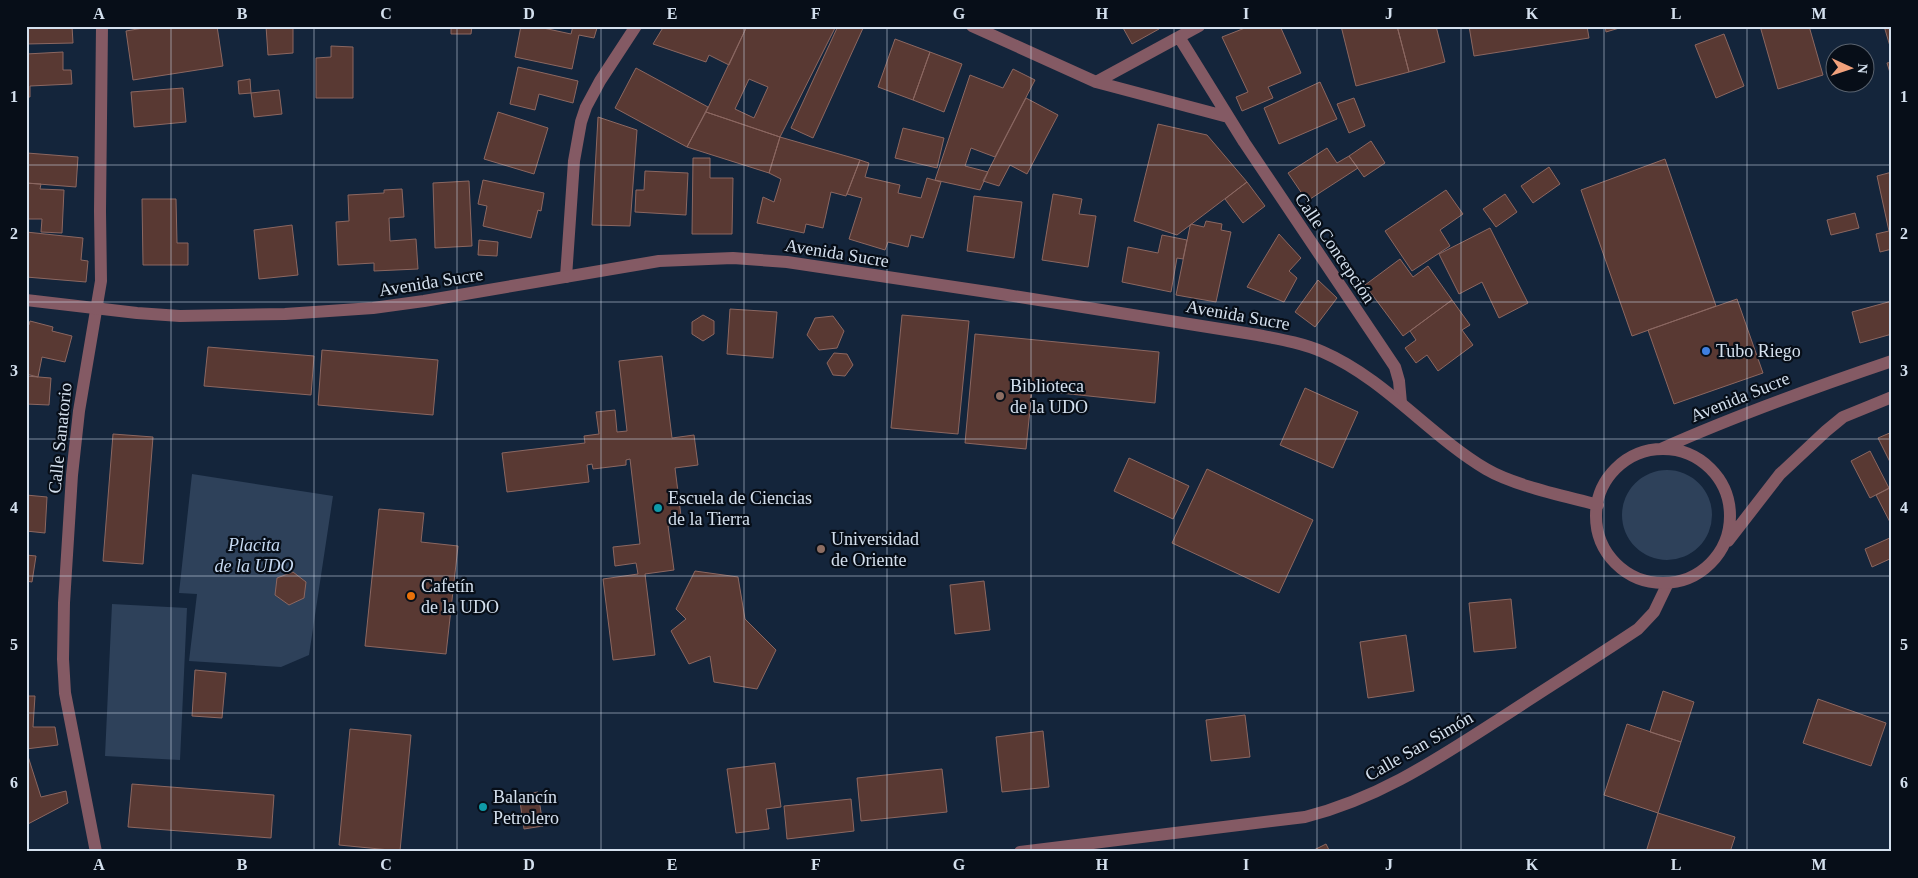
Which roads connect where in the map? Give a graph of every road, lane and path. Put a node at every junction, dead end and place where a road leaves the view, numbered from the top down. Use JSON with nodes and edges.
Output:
{"nodes":[{"id":1,"x":102,"y":26,"type":"edge"},
{"id":2,"x":636,"y":26,"type":"edge"},
{"id":3,"x":972,"y":26,"type":"edge"},
{"id":4,"x":1199,"y":26,"type":"edge"},
{"id":5,"x":1179,"y":37,"type":"junction"},
{"id":6,"x":1096,"y":82,"type":"junction"},
{"id":7,"x":1228,"y":117,"type":"junction"},
{"id":8,"x":566,"y":277,"type":"junction"},
{"id":9,"x":26,"y":300,"type":"edge"},
{"id":10,"x":96,"y":308,"type":"junction"},
{"id":11,"x":1892,"y":361,"type":"edge"},
{"id":12,"x":1892,"y":397,"type":"edge"},
{"id":13,"x":1401,"y":403,"type":"junction"},
{"id":14,"x":1659,"y":450,"type":"junction"},
{"id":15,"x":1598,"y":505,"type":"junction"},
{"id":16,"x":1720,"y":551,"type":"junction"},
{"id":17,"x":1668,"y":583,"type":"junction"},
{"id":18,"x":96,"y":852,"type":"edge"},
{"id":19,"x":1020,"y":852,"type":"edge"}],
"edges":[{"from":1,"to":10,"type":"street","name":"Calle Sanatorio"},
{"from":2,"to":8,"type":"street"},
{"from":3,"to":6,"type":"street"},
{"from":4,"to":5,"type":"street"},
{"from":5,"to":6,"type":"street"},
{"from":5,"to":7,"type":"street","name":"Calle Concepción"},
{"from":6,"to":7,"type":"street"},
{"from":7,"to":13,"type":"street","name":"Calle Concepción"},
{"from":8,"to":10,"type":"street","name":"Avenida Sucre"},
{"from":8,"to":13,"type":"street","name":"Avenida Sucre"},
{"from":9,"to":10,"type":"street","name":"Avenida Sucre"},
{"from":10,"to":18,"type":"street","name":"Calle Sanatorio"},
{"from":11,"to":14,"type":"street","name":"Avenida Sucre"},
{"from":12,"to":16,"type":"street"},
{"from":13,"to":15,"type":"street","name":"Avenida Sucre"},
{"from":14,"to":15,"type":"street"},
{"from":14,"to":16,"type":"street"},
{"from":15,"to":17,"type":"street"},
{"from":16,"to":17,"type":"street"},
{"from":17,"to":19,"type":"street","name":"Calle San Simón"}]}
